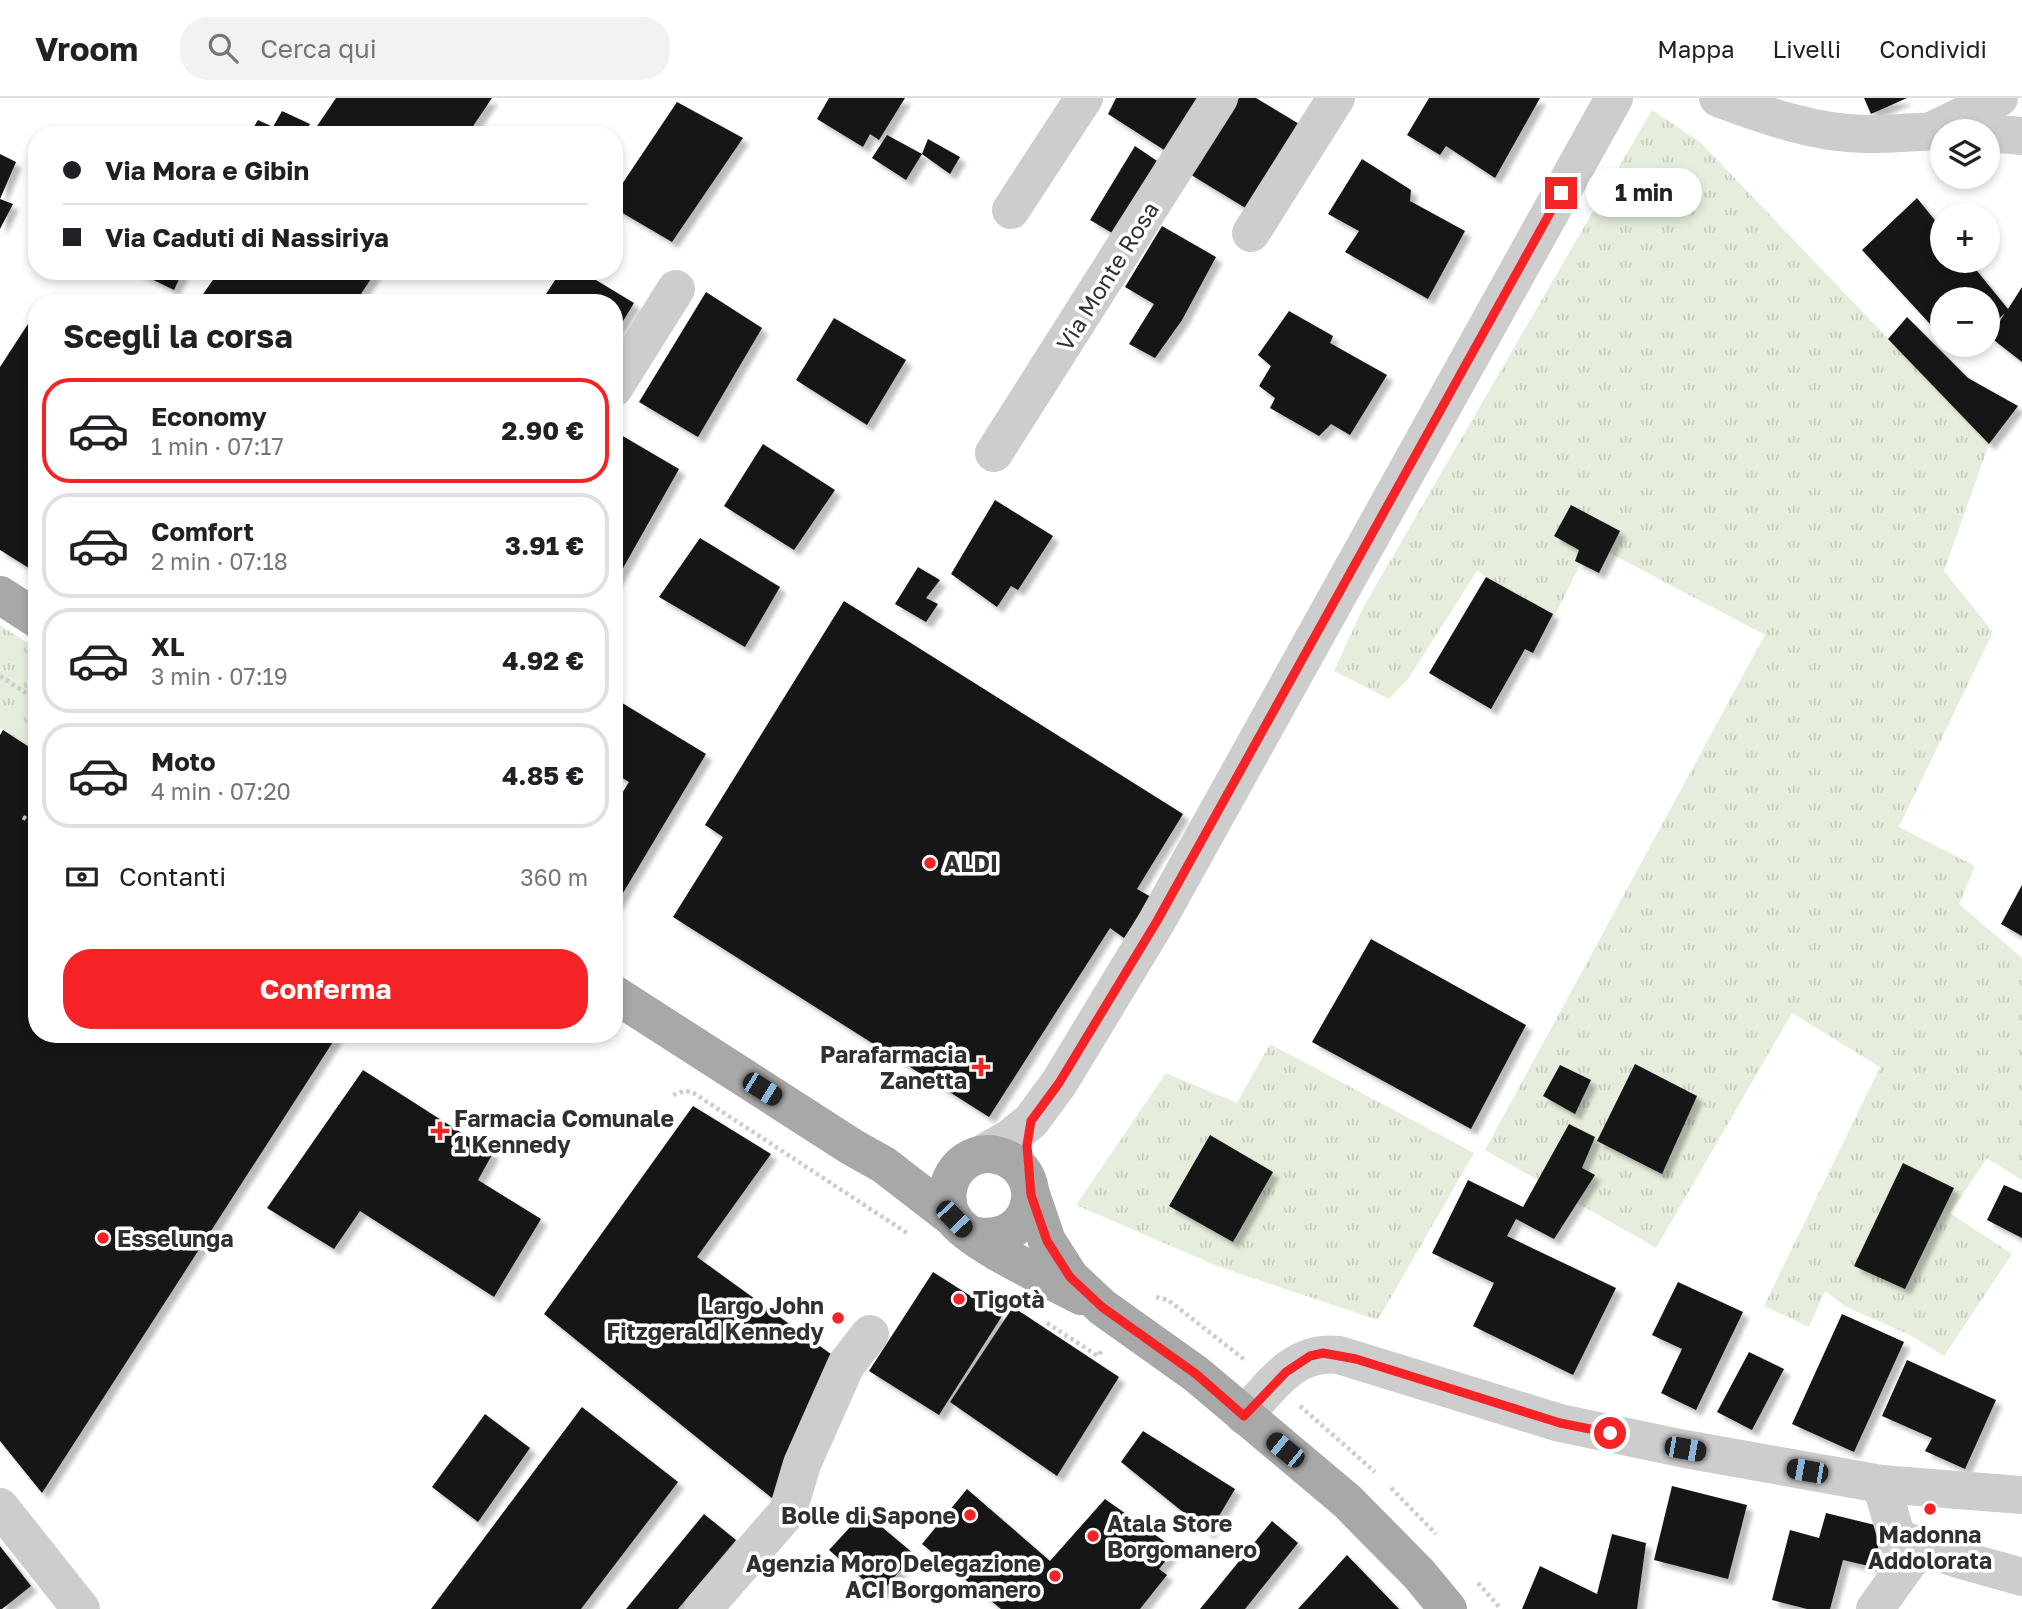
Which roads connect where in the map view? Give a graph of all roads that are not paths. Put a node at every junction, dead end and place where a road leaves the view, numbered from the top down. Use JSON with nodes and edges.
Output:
{"nodes":[{"id":1,"x":1084,"y":98,"type":"edge"},
{"id":2,"x":1219,"y":98,"type":"edge"},
{"id":3,"x":1336,"y":98,"type":"edge"},
{"id":4,"x":1614,"y":98,"type":"edge"},
{"id":5,"x":1718,"y":98,"type":"edge"},
{"id":6,"x":1999,"y":98,"type":"edge"},
{"id":7,"x":1963,"y":119,"type":"edge"},
{"id":8,"x":1930,"y":131,"type":"edge"},
{"id":9,"x":2000,"y":134,"type":"edge"},
{"id":10,"x":2022,"y":136,"type":"edge"},
{"id":11,"x":1011,"y":210,"type":"dead end"},
{"id":12,"x":1251,"y":233,"type":"dead end"},
{"id":13,"x":676,"y":289,"type":"dead end"},
{"id":14,"x":623,"y":374,"type":"edge"},
{"id":15,"x":994,"y":453,"type":"dead end"},
{"id":16,"x":0,"y":595,"type":"edge"},
{"id":17,"x":28,"y":613,"type":"edge"},
{"id":18,"x":623,"y":1000,"type":"edge"},
{"id":19,"x":1031,"y":1121,"type":"junction"},
{"id":20,"x":973,"y":1158,"type":"junction"},
{"id":21,"x":884,"y":1164,"type":"junction"},
{"id":22,"x":1030,"y":1189,"type":"junction"},
{"id":23,"x":963,"y":1227,"type":"junction"},
{"id":24,"x":1102,"y":1307,"type":"junction"},
{"id":25,"x":870,"y":1334,"type":"dead end"},
{"id":26,"x":1244,"y":1416,"type":"junction"},
{"id":27,"x":1881,"y":1484,"type":"junction"},
{"id":28,"x":2022,"y":1495,"type":"edge"},
{"id":29,"x":0,"y":1507,"type":"edge"},
{"id":30,"x":1920,"y":1546,"type":"junction"},
{"id":31,"x":2022,"y":1577,"type":"edge"},
{"id":32,"x":81,"y":1609,"type":"edge"},
{"id":33,"x":703,"y":1609,"type":"edge"},
{"id":34,"x":1448,"y":1609,"type":"edge"},
{"id":35,"x":1875,"y":1609,"type":"edge"}],
"edges":[{"from":1,"to":11,"type":"street"},
{"from":2,"to":15,"type":"street","name":"Via Monte Rosa"},
{"from":3,"to":12,"type":"street"},
{"from":4,"to":19,"type":"street"},
{"from":5,"to":8,"type":"street"},
{"from":6,"to":7,"type":"street"},
{"from":9,"to":10,"type":"street"},
{"from":13,"to":14,"type":"street"},
{"from":16,"to":17,"type":"main road"},
{"from":18,"to":21,"type":"main road"},
{"from":19,"to":20,"type":"street"},
{"from":19,"to":22,"type":"street"},
{"from":20,"to":21,"type":"main road"},
{"from":20,"to":22,"type":"main road"},
{"from":20,"to":23,"type":"main road"},
{"from":21,"to":23,"type":"main road"},
{"from":22,"to":23,"type":"main road"},
{"from":22,"to":24,"type":"main road"},
{"from":23,"to":24,"type":"main road"},
{"from":24,"to":26,"type":"main road"},
{"from":25,"to":33,"type":"street"},
{"from":26,"to":27,"type":"street"},
{"from":26,"to":34,"type":"main road"},
{"from":27,"to":28,"type":"street"},
{"from":27,"to":30,"type":"street"},
{"from":29,"to":32,"type":"street"},
{"from":30,"to":31,"type":"street"},
{"from":30,"to":35,"type":"street"}]}
